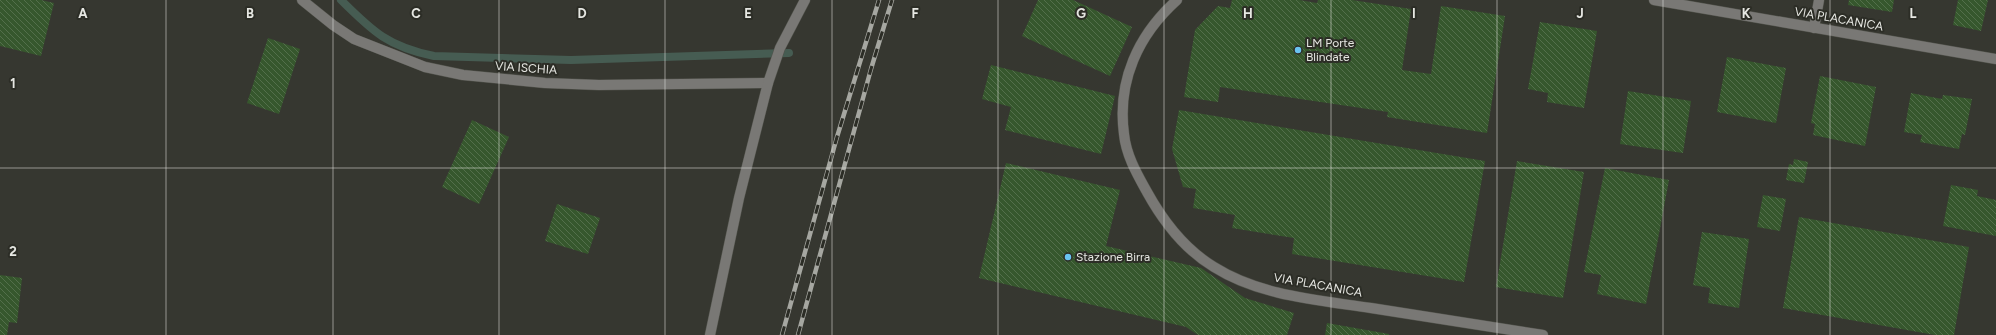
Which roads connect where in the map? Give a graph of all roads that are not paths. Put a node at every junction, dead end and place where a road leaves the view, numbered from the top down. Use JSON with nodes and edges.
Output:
{"nodes":[{"id":1,"x":302,"y":0,"type":"edge"},
{"id":2,"x":805,"y":0,"type":"edge"},
{"id":3,"x":1177,"y":0,"type":"edge"},
{"id":4,"x":1654,"y":0,"type":"edge"},
{"id":5,"x":1819,"y":0,"type":"edge"},
{"id":6,"x":1814,"y":28,"type":"junction"},
{"id":7,"x":1996,"y":59,"type":"edge"},
{"id":8,"x":768,"y":83,"type":"junction"},
{"id":9,"x":710,"y":335,"type":"edge"},
{"id":10,"x":1543,"y":335,"type":"edge"}],
"edges":[{"from":1,"to":8,"type":"street","name":"VIA ISCHIA"},
{"from":2,"to":8,"type":"street"},
{"from":3,"to":10,"type":"street","name":"VIA PLACANICA"},
{"from":4,"to":6,"type":"street","name":"VIA PLACANICA"},
{"from":5,"to":6,"type":"street"},
{"from":6,"to":7,"type":"street","name":"VIA PLACANICA"},
{"from":8,"to":9,"type":"street"}]}
